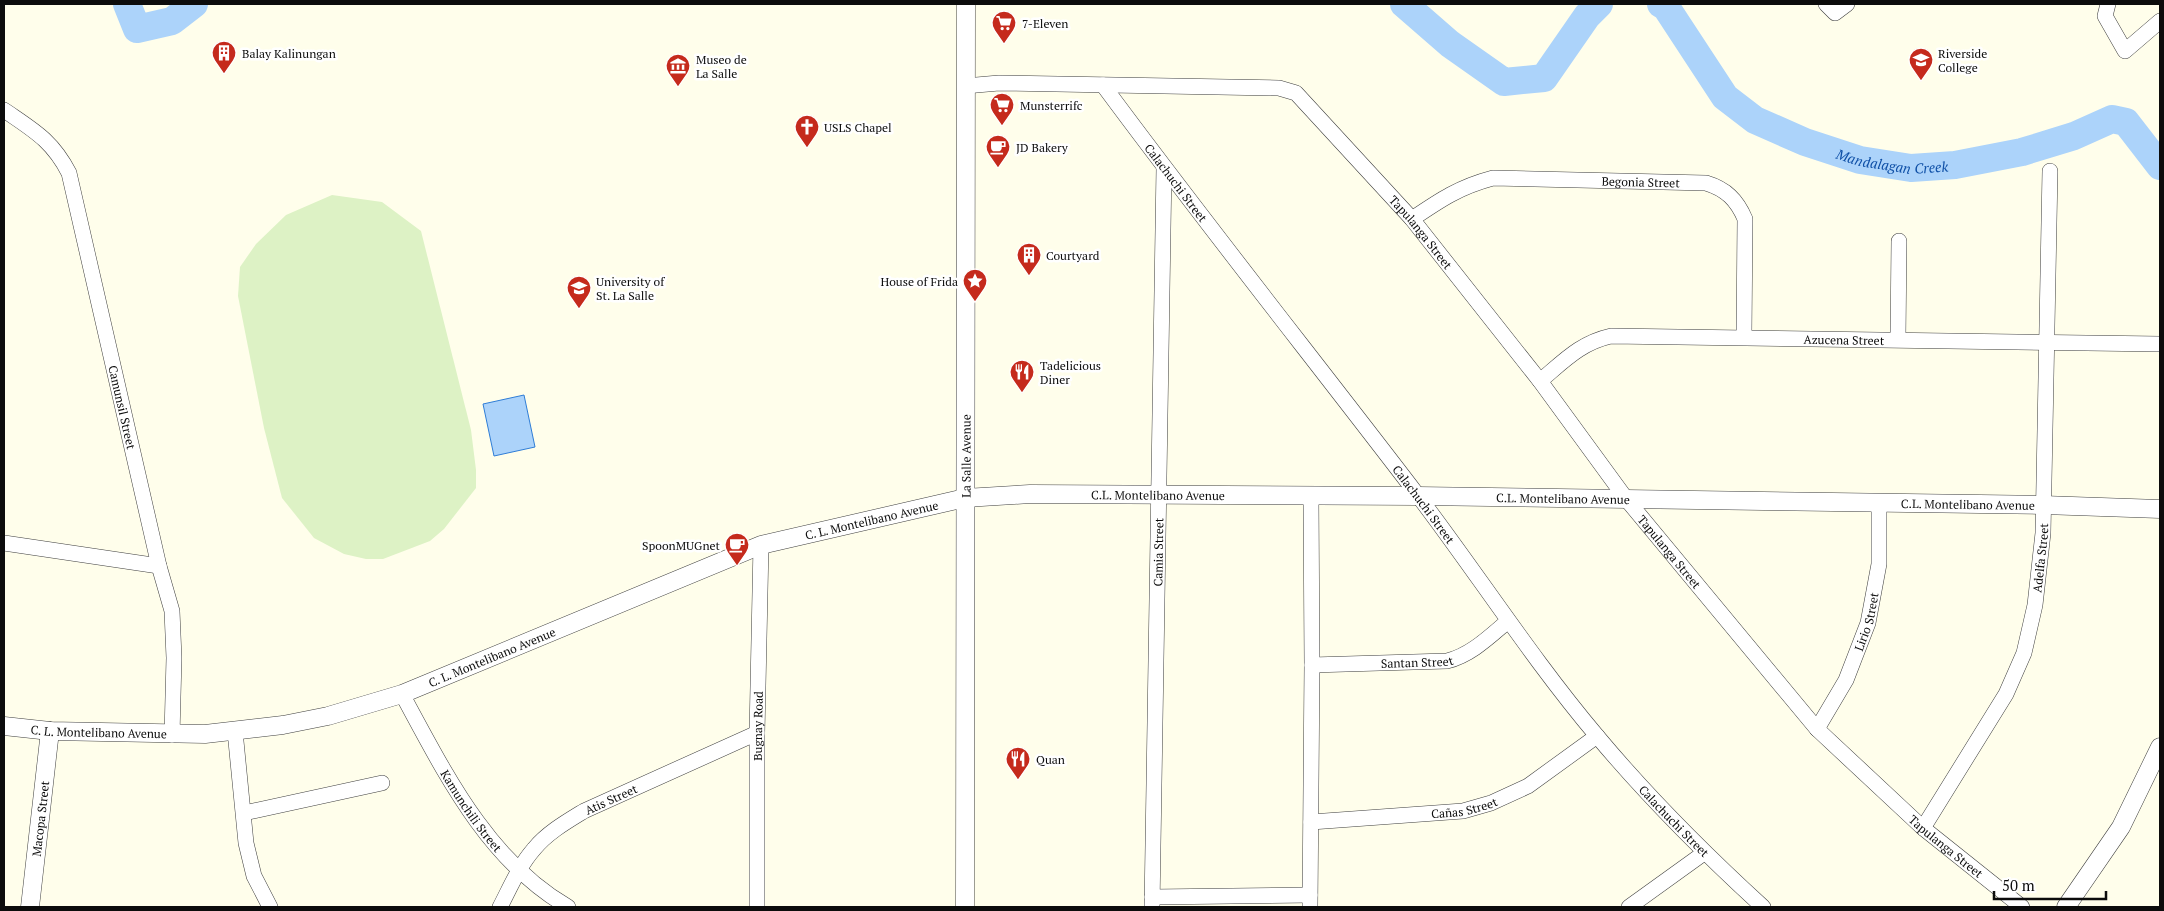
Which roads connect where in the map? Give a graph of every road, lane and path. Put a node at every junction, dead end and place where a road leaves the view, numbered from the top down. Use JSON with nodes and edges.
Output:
{"nodes":[{"id":1,"x":966,"y":4,"type":"edge"},
{"id":2,"x":1826,"y":4,"type":"edge"},
{"id":3,"x":1847,"y":4,"type":"edge"},
{"id":4,"x":2108,"y":4,"type":"edge"},
{"id":5,"x":2160,"y":21,"type":"edge"},
{"id":6,"x":1103,"y":85,"type":"junction"},
{"id":7,"x":965,"y":86,"type":"junction"},
{"id":8,"x":7,"y":117,"type":"edge"},
{"id":9,"x":1164,"y":168,"type":"junction"},
{"id":10,"x":2050,"y":171,"type":"dead end"},
{"id":11,"x":1412,"y":219,"type":"junction"},
{"id":12,"x":1899,"y":241,"type":"dead end"},
{"id":13,"x":1744,"y":337,"type":"junction"},
{"id":14,"x":1898,"y":339,"type":"junction"},
{"id":15,"x":2046,"y":342,"type":"junction"},
{"id":16,"x":2160,"y":344,"type":"edge"},
{"id":17,"x":1540,"y":381,"type":"junction"},
{"id":18,"x":1158,"y":496,"type":"junction"},
{"id":19,"x":1418,"y":496,"type":"junction"},
{"id":20,"x":1311,"y":497,"type":"junction"},
{"id":21,"x":964,"y":498,"type":"junction"},
{"id":22,"x":1627,"y":500,"type":"junction"},
{"id":23,"x":1879,"y":504,"type":"junction"},
{"id":24,"x":2043,"y":506,"type":"junction"},
{"id":25,"x":2160,"y":510,"type":"edge"},
{"id":26,"x":4,"y":543,"type":"edge"},
{"id":27,"x":762,"y":546,"type":"junction"},
{"id":28,"x":159,"y":566,"type":"junction"},
{"id":29,"x":1508,"y":621,"type":"junction"},
{"id":30,"x":1312,"y":665,"type":"junction"},
{"id":31,"x":402,"y":694,"type":"junction"},
{"id":32,"x":4,"y":726,"type":"edge"},
{"id":33,"x":1817,"y":729,"type":"junction"},
{"id":34,"x":50,"y":731,"type":"junction"},
{"id":35,"x":235,"y":731,"type":"junction"},
{"id":36,"x":757,"y":733,"type":"junction"},
{"id":37,"x":172,"y":735,"type":"junction"},
{"id":38,"x":1597,"y":736,"type":"junction"},
{"id":39,"x":2160,"y":746,"type":"edge"},
{"id":40,"x":382,"y":783,"type":"dead end"},
{"id":41,"x":244,"y":813,"type":"junction"},
{"id":42,"x":1311,"y":822,"type":"junction"},
{"id":43,"x":1923,"y":828,"type":"junction"},
{"id":44,"x":1704,"y":853,"type":"junction"},
{"id":45,"x":519,"y":870,"type":"junction"},
{"id":46,"x":1310,"y":901,"type":"edge"},
{"id":47,"x":1152,"y":902,"type":"edge"},
{"id":48,"x":30,"y":907,"type":"edge"},
{"id":49,"x":270,"y":907,"type":"edge"},
{"id":50,"x":500,"y":907,"type":"edge"},
{"id":51,"x":568,"y":907,"type":"edge"},
{"id":52,"x":757,"y":907,"type":"edge"},
{"id":53,"x":965,"y":907,"type":"edge"},
{"id":54,"x":1629,"y":907,"type":"edge"},
{"id":55,"x":1763,"y":907,"type":"edge"},
{"id":56,"x":2022,"y":907,"type":"edge"},
{"id":57,"x":2066,"y":907,"type":"edge"}],
"edges":[{"from":1,"to":7,"type":"street","name":"La Salle Avenue"},
{"from":2,"to":3,"type":"street"},
{"from":4,"to":5,"type":"street"},
{"from":6,"to":7,"type":"street"},
{"from":6,"to":9,"type":"street","name":"Calachuchi Street"},
{"from":6,"to":11,"type":"street","name":"Tapulanga Street"},
{"from":7,"to":21,"type":"street","name":"La Salle Avenue"},
{"from":8,"to":28,"type":"street","name":"Camunsil Street"},
{"from":9,"to":18,"type":"street","name":"Camia Street"},
{"from":9,"to":19,"type":"street","name":"Calachuchi Street"},
{"from":10,"to":15,"type":"street","name":"Adelfa Street"},
{"from":11,"to":13,"type":"street","name":"Begonia Street"},
{"from":11,"to":17,"type":"street","name":"Tapulanga Street"},
{"from":12,"to":14,"type":"street"},
{"from":13,"to":14,"type":"street","name":"Azucena Street"},
{"from":13,"to":17,"type":"street","name":"Azucena Street"},
{"from":14,"to":15,"type":"street","name":"Azucena Street"},
{"from":15,"to":16,"type":"street","name":"Azucena Street"},
{"from":15,"to":24,"type":"street","name":"Adelfa Street"},
{"from":17,"to":22,"type":"street","name":"Tapulanga Street"},
{"from":18,"to":20,"type":"street","name":"C.L. Montelibano Avenue"},
{"from":18,"to":21,"type":"street","name":"C.L. Montelibano Avenue"},
{"from":18,"to":47,"type":"street","name":"Camia Street"},
{"from":19,"to":20,"type":"street","name":"C.L. Montelibano Avenue"},
{"from":19,"to":22,"type":"street","name":"C.L. Montelibano Avenue"},
{"from":19,"to":29,"type":"street","name":"Calachuchi Street"},
{"from":20,"to":30,"type":"street"},
{"from":21,"to":27,"type":"street","name":"C. L. Montelibano Avenue"},
{"from":21,"to":53,"type":"street","name":"La Salle Avenue"},
{"from":22,"to":23,"type":"street","name":"C.L. Montelibano Avenue"},
{"from":22,"to":33,"type":"street","name":"Tapulanga Street"},
{"from":23,"to":24,"type":"street","name":"C.L. Montelibano Avenue"},
{"from":23,"to":33,"type":"street","name":"Lirio Street"},
{"from":24,"to":25,"type":"street","name":"C.L. Montelibano Avenue"},
{"from":24,"to":43,"type":"street","name":"Adelfa Street"},
{"from":26,"to":28,"type":"street"},
{"from":27,"to":31,"type":"street","name":"C. L. Montelibano Avenue"},
{"from":27,"to":36,"type":"street","name":"Bugnay Road"},
{"from":28,"to":37,"type":"street","name":"Camunsil Street"},
{"from":29,"to":30,"type":"street","name":"Santan Street"},
{"from":29,"to":38,"type":"street","name":"Calachuchi Street"},
{"from":30,"to":42,"type":"street"},
{"from":31,"to":35,"type":"street","name":"C. L. Montelibano Avenue"},
{"from":31,"to":45,"type":"street","name":"Kamunchili Street"},
{"from":32,"to":34,"type":"street","name":"C. L. Montelibano Avenue"},
{"from":33,"to":43,"type":"street","name":"Tapulanga Street"},
{"from":34,"to":37,"type":"street","name":"C. L. Montelibano Avenue"},
{"from":34,"to":48,"type":"street","name":"Macopa Street"},
{"from":35,"to":37,"type":"street","name":"C. L. Montelibano Avenue"},
{"from":35,"to":41,"type":"street"},
{"from":36,"to":45,"type":"street","name":"Atis Street"},
{"from":36,"to":52,"type":"street","name":"Bugnay Road"},
{"from":38,"to":42,"type":"street","name":"Cañas Street"},
{"from":38,"to":44,"type":"street","name":"Calachuchi Street"},
{"from":39,"to":57,"type":"street"},
{"from":40,"to":41,"type":"street"},
{"from":41,"to":49,"type":"street"},
{"from":42,"to":46,"type":"street"},
{"from":43,"to":56,"type":"street","name":"Tapulanga Street"},
{"from":44,"to":54,"type":"street"},
{"from":44,"to":55,"type":"street","name":"Calachuchi Street"},
{"from":45,"to":50,"type":"street","name":"Atis Street"},
{"from":45,"to":51,"type":"street","name":"Kamunchili Street"},
{"from":46,"to":47,"type":"street"}]}
